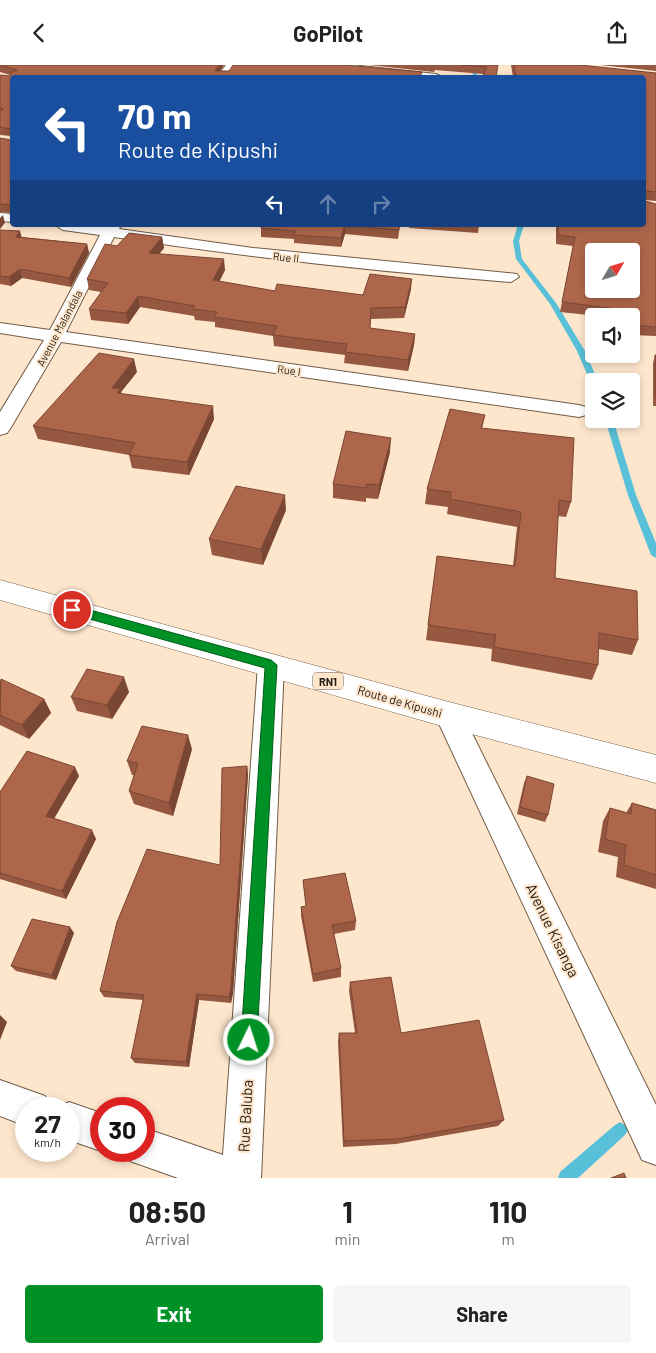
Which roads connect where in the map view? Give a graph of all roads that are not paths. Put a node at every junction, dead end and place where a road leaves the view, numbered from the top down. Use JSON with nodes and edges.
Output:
{"nodes":[{"id":1,"x":232,"y":65,"type":"edge"},
{"id":2,"x":319,"y":65,"type":"edge"},
{"id":3,"x":224,"y":75,"type":"edge"},
{"id":4,"x":416,"y":75,"type":"edge"},
{"id":5,"x":95,"y":227,"type":"edge"},
{"id":6,"x":111,"y":228,"type":"edge"},
{"id":7,"x":511,"y":277,"type":"dead end"},
{"id":8,"x":0,"y":328,"type":"edge"},
{"id":9,"x":55,"y":337,"type":"junction"},
{"id":10,"x":579,"y":411,"type":"dead end"},
{"id":11,"x":0,"y":429,"type":"edge"},
{"id":12,"x":0,"y":590,"type":"edge"},
{"id":13,"x":271,"y":665,"type":"junction"},
{"id":14,"x":449,"y":715,"type":"junction"},
{"id":15,"x":656,"y":769,"type":"edge"},
{"id":16,"x":0,"y":1098,"type":"edge"},
{"id":17,"x":15,"y":1103,"type":"edge"},
{"id":18,"x":656,"y":1146,"type":"edge"},
{"id":19,"x":155,"y":1151,"type":"edge"},
{"id":20,"x":234,"y":1178,"type":"edge"},
{"id":21,"x":241,"y":1178,"type":"edge"}],
"edges":[{"from":1,"to":3,"type":"street"},
{"from":2,"to":4,"type":"street"},
{"from":5,"to":6,"type":"street","name":"Rue II"},
{"from":6,"to":7,"type":"street","name":"Rue II"},
{"from":6,"to":9,"type":"street","name":"Avenue Malandala"},
{"from":8,"to":9,"type":"street","name":"Rue I"},
{"from":9,"to":10,"type":"street","name":"Rue I"},
{"from":9,"to":11,"type":"street","name":"Avenue Malandala"},
{"from":12,"to":13,"type":"highway","name":"Route de Kipushi","number":"RN1"},
{"from":13,"to":14,"type":"highway","name":"Route de Kipushi","number":"RN1"},
{"from":13,"to":21,"type":"street","name":"Rue Baluba"},
{"from":14,"to":15,"type":"highway","name":"Route de Kipushi","number":"RN1"},
{"from":14,"to":18,"type":"street","name":"Avenue Kisanga"},
{"from":16,"to":17,"type":"street"},
{"from":19,"to":20,"type":"street"}]}
